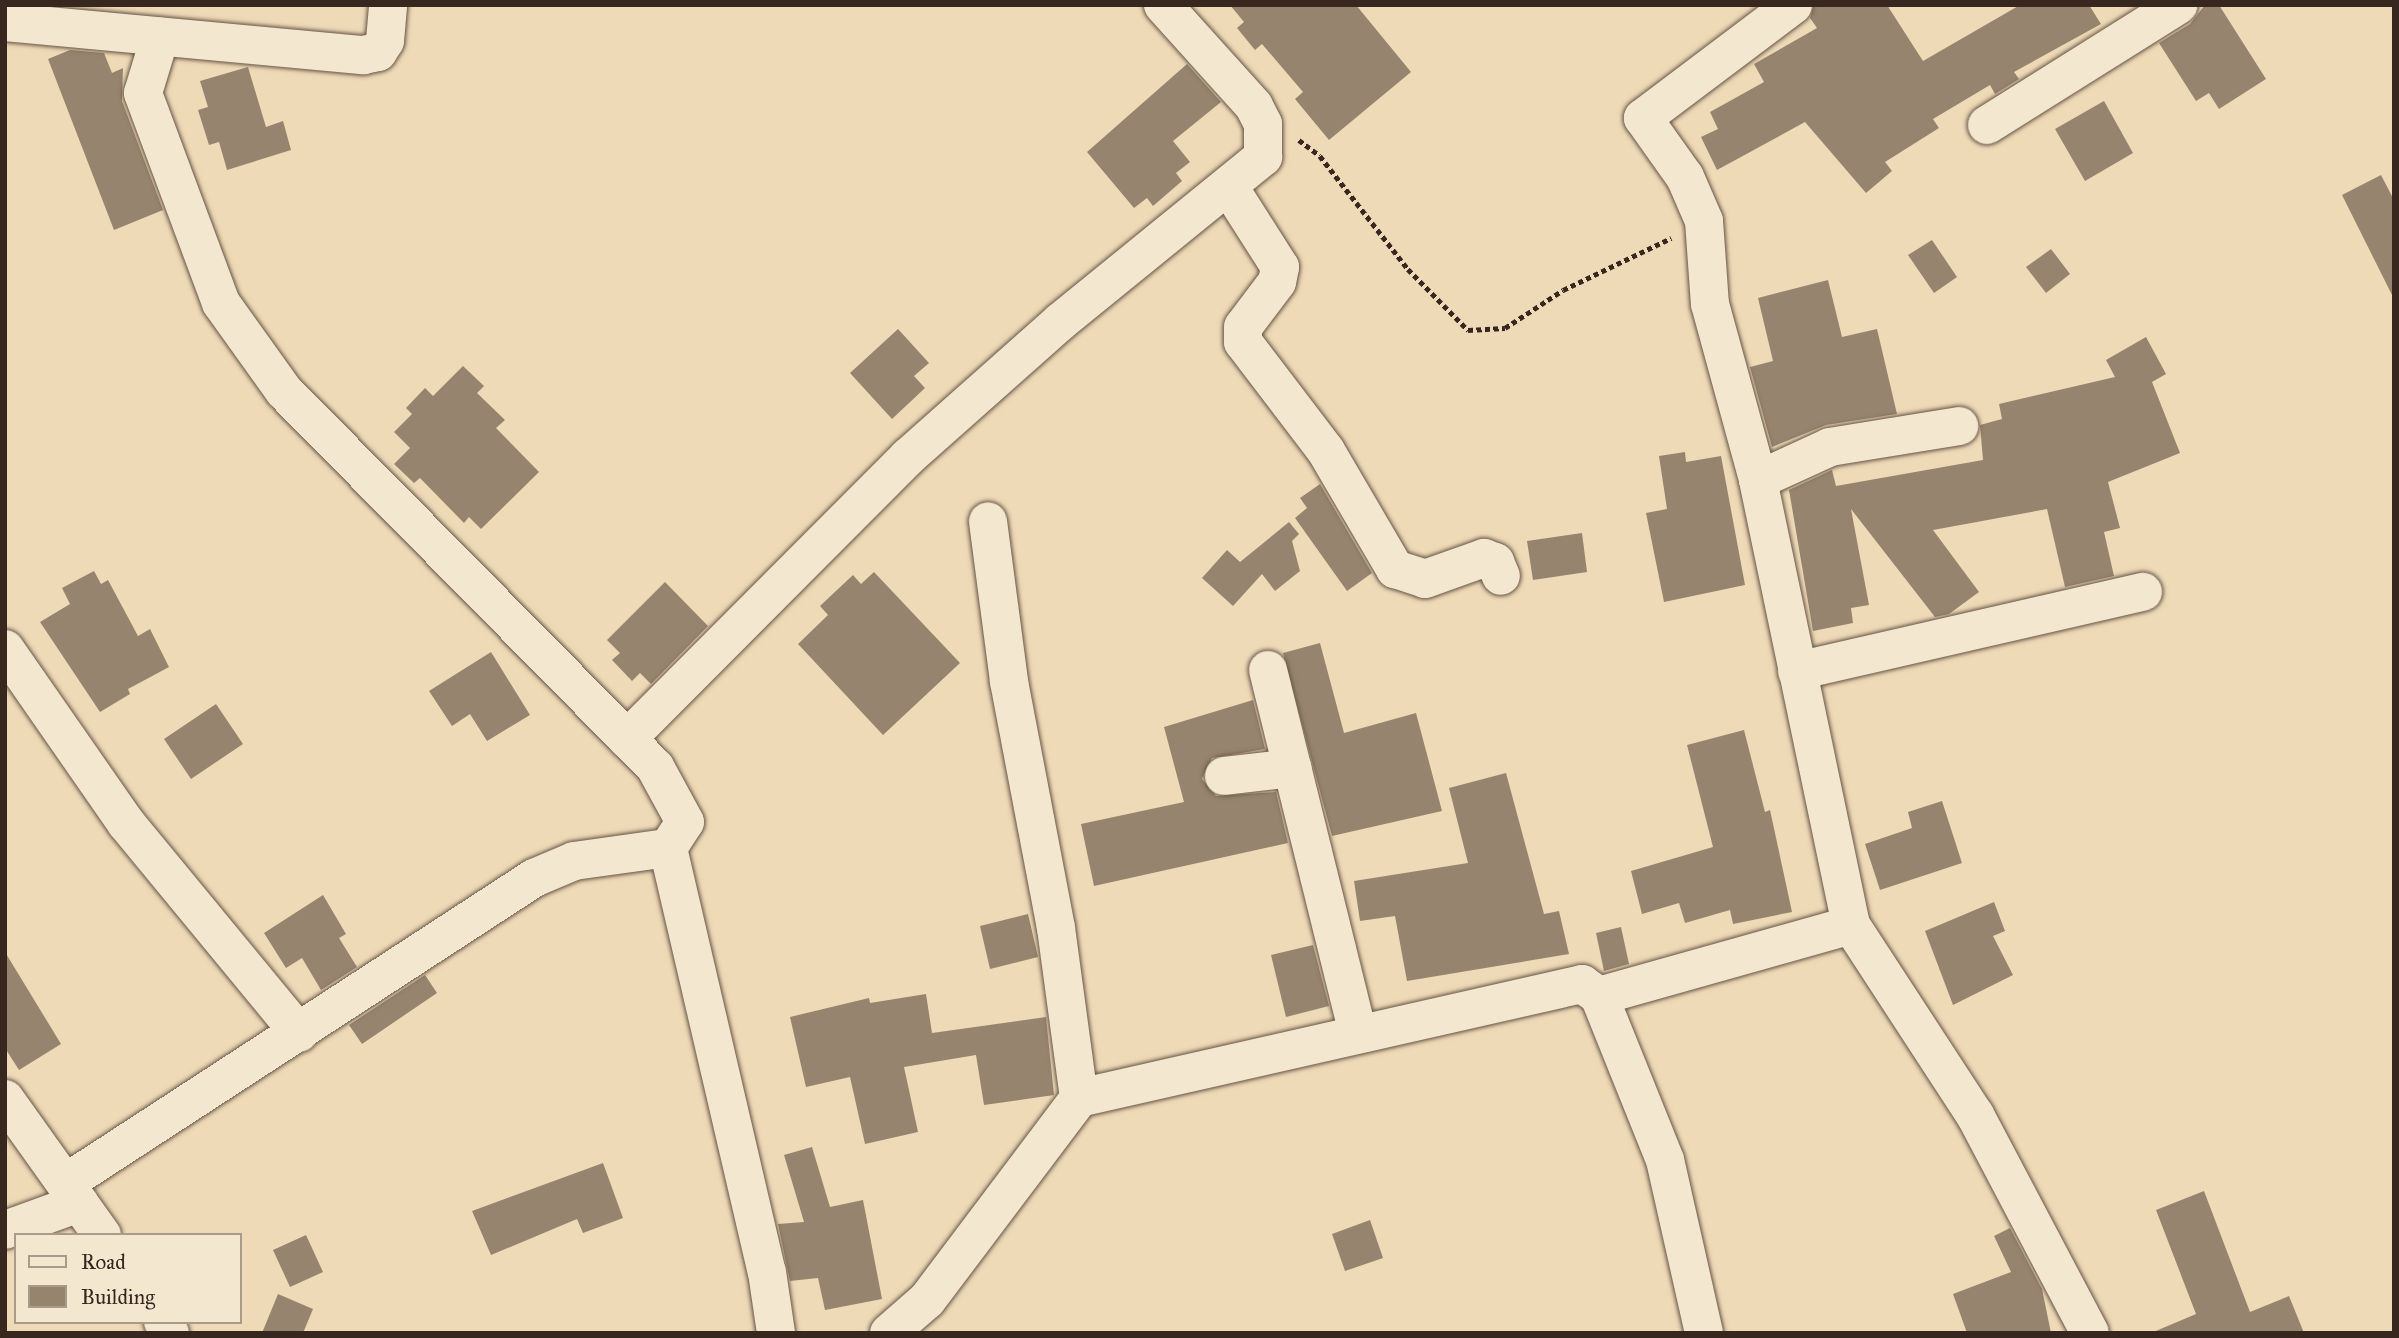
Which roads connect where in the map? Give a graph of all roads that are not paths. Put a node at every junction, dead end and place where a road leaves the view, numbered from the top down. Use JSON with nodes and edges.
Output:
{"nodes":[{"id":1,"x":388,"y":5,"type":"edge"},
{"id":2,"x":1163,"y":5,"type":"edge"},
{"id":3,"x":1793,"y":5,"type":"edge"},
{"id":4,"x":2178,"y":5,"type":"edge"},
{"id":5,"x":5,"y":22,"type":"edge"},
{"id":6,"x":160,"y":37,"type":"junction"},
{"id":7,"x":1987,"y":125,"type":"dead end"},
{"id":8,"x":1228,"y":187,"type":"junction"},
{"id":9,"x":1959,"y":426,"type":"dead end"},
{"id":10,"x":1758,"y":480,"type":"junction"},
{"id":11,"x":988,"y":522,"type":"dead end"},
{"id":12,"x":1501,"y":576,"type":"dead end"},
{"id":13,"x":2143,"y":592,"type":"dead end"},
{"id":14,"x":5,"y":649,"type":"edge"},
{"id":15,"x":1268,"y":670,"type":"dead end"},
{"id":16,"x":1797,"y":671,"type":"junction"},
{"id":17,"x":627,"y":739,"type":"junction"},
{"id":18,"x":1293,"y":768,"type":"junction"},
{"id":19,"x":1224,"y":776,"type":"dead end"},
{"id":20,"x":668,"y":848,"type":"junction"},
{"id":21,"x":1851,"y":925,"type":"junction"},
{"id":22,"x":1600,"y":996,"type":"junction"},
{"id":23,"x":299,"y":1032,"type":"junction"},
{"id":24,"x":1358,"y":1034,"type":"junction"},
{"id":25,"x":1079,"y":1098,"type":"junction"},
{"id":26,"x":5,"y":1099,"type":"edge"},
{"id":27,"x":73,"y":1192,"type":"junction"},
{"id":28,"x":5,"y":1230,"type":"edge"},
{"id":29,"x":101,"y":1233,"type":"edge"},
{"id":30,"x":776,"y":1333,"type":"edge"},
{"id":31,"x":889,"y":1333,"type":"edge"},
{"id":32,"x":1704,"y":1333,"type":"edge"},
{"id":33,"x":2090,"y":1333,"type":"edge"}],
"edges":[{"from":1,"to":6,"type":"street"},
{"from":2,"to":8,"type":"street"},
{"from":3,"to":10,"type":"street"},
{"from":4,"to":7,"type":"street"},
{"from":5,"to":6,"type":"street"},
{"from":6,"to":17,"type":"street"},
{"from":8,"to":12,"type":"street"},
{"from":8,"to":17,"type":"street"},
{"from":9,"to":10,"type":"street"},
{"from":10,"to":16,"type":"street"},
{"from":11,"to":25,"type":"street"},
{"from":13,"to":16,"type":"street"},
{"from":14,"to":23,"type":"street"},
{"from":15,"to":18,"type":"street"},
{"from":16,"to":21,"type":"street"},
{"from":17,"to":20,"type":"street"},
{"from":18,"to":19,"type":"street"},
{"from":18,"to":24,"type":"street"},
{"from":20,"to":23,"type":"street"},
{"from":20,"to":30,"type":"street"},
{"from":21,"to":22,"type":"street"},
{"from":21,"to":33,"type":"street"},
{"from":22,"to":24,"type":"street"},
{"from":22,"to":32,"type":"street"},
{"from":23,"to":27,"type":"street"},
{"from":24,"to":25,"type":"street"},
{"from":25,"to":31,"type":"street"},
{"from":26,"to":27,"type":"street"},
{"from":27,"to":28,"type":"street"},
{"from":27,"to":29,"type":"street"}]}
